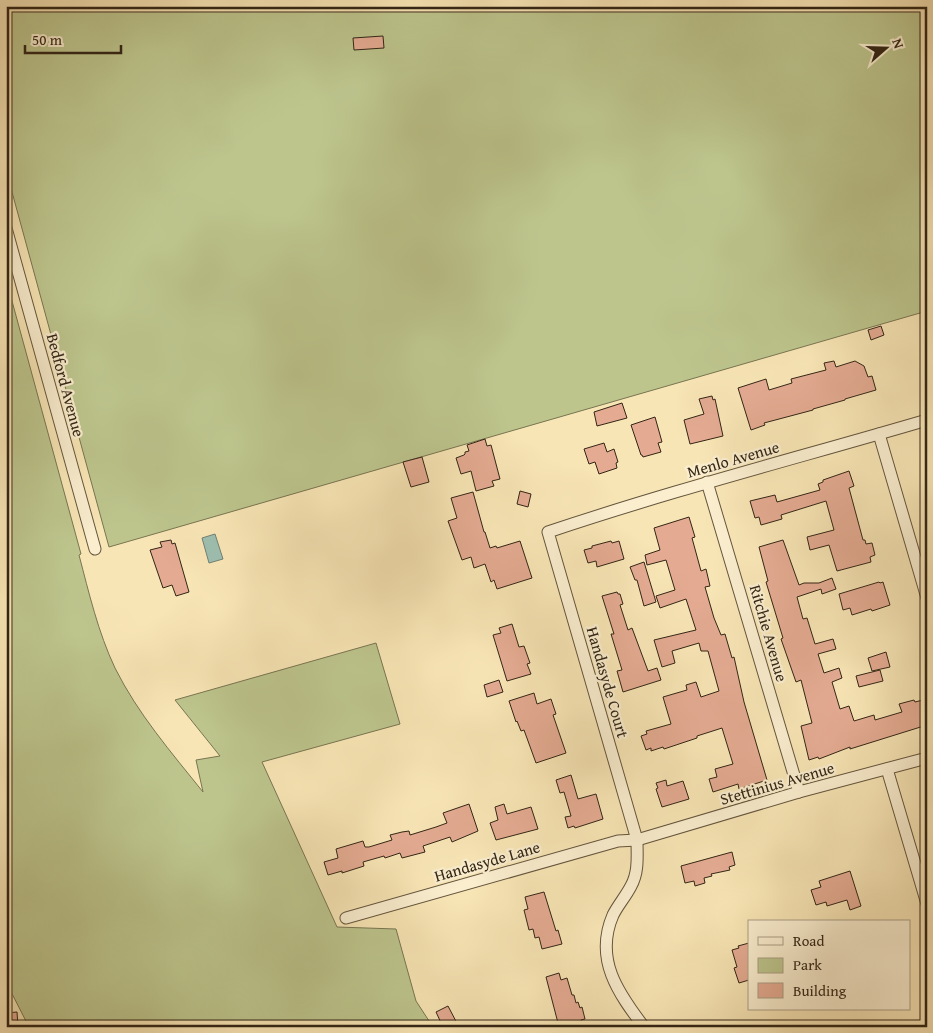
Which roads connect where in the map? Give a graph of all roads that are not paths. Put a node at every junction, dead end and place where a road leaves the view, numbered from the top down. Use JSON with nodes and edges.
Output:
{"nodes":[{"id":1,"x":6,"y":228,"type":"edge"},
{"id":2,"x":927,"y":420,"type":"edge"},
{"id":3,"x":879,"y":434,"type":"junction"},
{"id":4,"x":707,"y":482,"type":"junction"},
{"id":5,"x":548,"y":532,"type":"joint"},
{"id":6,"x":95,"y":549,"type":"dead end"},
{"id":7,"x":927,"y":598,"type":"edge"},
{"id":8,"x":927,"y":758,"type":"edge"},
{"id":9,"x":888,"y":769,"type":"junction"},
{"id":10,"x":799,"y":792,"type":"junction"},
{"id":11,"x":637,"y":840,"type":"junction"},
{"id":12,"x":927,"y":904,"type":"edge"},
{"id":13,"x":346,"y":918,"type":"dead end"},
{"id":14,"x":644,"y":1027,"type":"edge"}],
"edges":[{"from":1,"to":6,"type":"street","name":"Bedford Avenue"},
{"from":2,"to":3,"type":"street","name":"Menlo Avenue"},
{"from":3,"to":4,"type":"street","name":"Menlo Avenue"},
{"from":3,"to":7,"type":"street"},
{"from":4,"to":5,"type":"street","name":"Menlo Avenue"},
{"from":4,"to":10,"type":"street","name":"Ritchie Avenue"},
{"from":5,"to":11,"type":"street","name":"Handasyde Court"},
{"from":8,"to":9,"type":"street","name":"Stettinius Avenue"},
{"from":9,"to":10,"type":"street","name":"Stettinius Avenue"},
{"from":9,"to":12,"type":"street"},
{"from":10,"to":11,"type":"street","name":"Stettinius Avenue"},
{"from":11,"to":13,"type":"street","name":"Handasyde Lane"},
{"from":11,"to":14,"type":"street","name":"Handasyde Court"}]}
